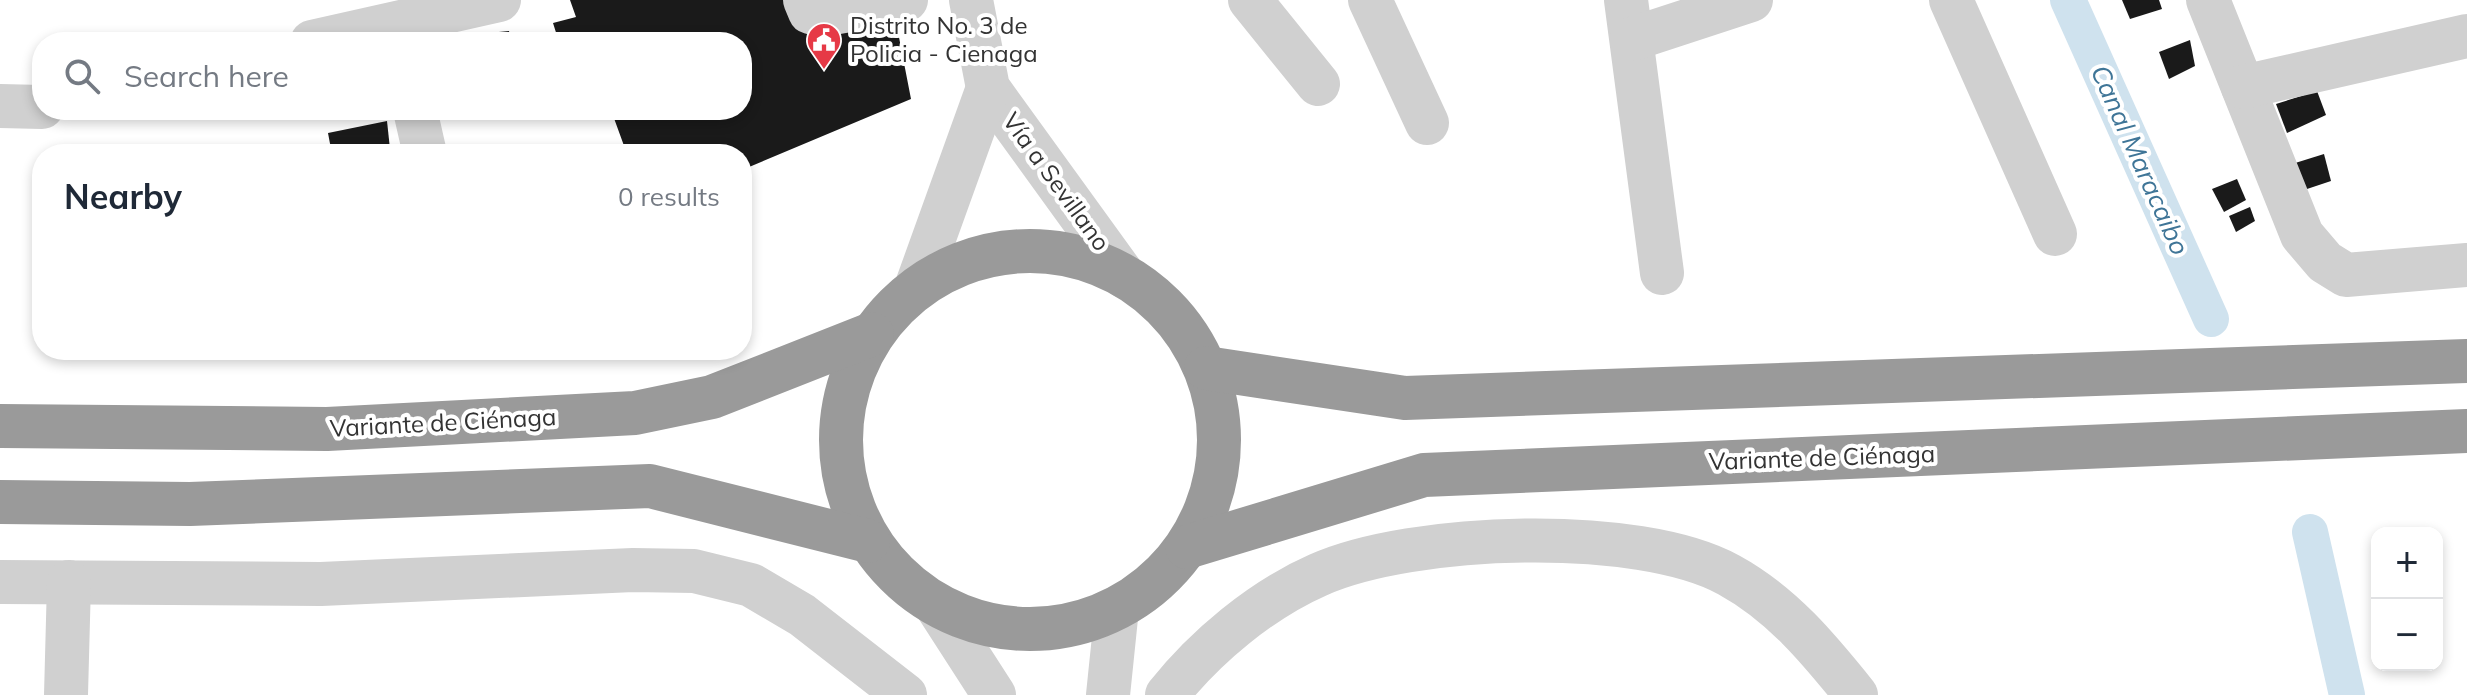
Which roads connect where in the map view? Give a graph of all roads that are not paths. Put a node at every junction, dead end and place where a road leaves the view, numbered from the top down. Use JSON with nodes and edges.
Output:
{"nodes":[{"id":1,"x":499,"y":0,"type":"edge"},
{"id":2,"x":805,"y":0,"type":"edge"},
{"id":3,"x":906,"y":0,"type":"edge"},
{"id":4,"x":971,"y":0,"type":"edge"},
{"id":5,"x":1250,"y":0,"type":"edge"},
{"id":6,"x":1370,"y":0,"type":"edge"},
{"id":7,"x":1751,"y":0,"type":"edge"},
{"id":8,"x":1951,"y":0,"type":"edge"},
{"id":9,"x":2208,"y":0,"type":"edge"},
{"id":10,"x":1629,"y":20,"type":"edge"},
{"id":11,"x":397,"y":21,"type":"edge"},
{"id":12,"x":352,"y":32,"type":"edge"},
{"id":13,"x":2467,"y":36,"type":"edge"},
{"id":14,"x":1318,"y":84,"type":"dead end"},
{"id":15,"x":2243,"y":87,"type":"junction"},
{"id":16,"x":988,"y":88,"type":"junction"},
{"id":17,"x":0,"y":106,"type":"edge"},
{"id":18,"x":32,"y":107,"type":"edge"},
{"id":19,"x":417,"y":120,"type":"edge"},
{"id":20,"x":1427,"y":123,"type":"dead end"},
{"id":21,"x":423,"y":144,"type":"edge"},
{"id":22,"x":2055,"y":234,"type":"dead end"},
{"id":23,"x":2467,"y":265,"type":"edge"},
{"id":24,"x":1662,"y":273,"type":"dead end"},
{"id":25,"x":1124,"y":276,"type":"junction"},
{"id":26,"x":916,"y":288,"type":"junction"},
{"id":27,"x":872,"y":334,"type":"junction"},
{"id":28,"x":2467,"y":361,"type":"edge"},
{"id":29,"x":1206,"y":368,"type":"junction"},
{"id":30,"x":0,"y":426,"type":"edge"},
{"id":31,"x":2467,"y":431,"type":"edge"},
{"id":32,"x":0,"y":502,"type":"edge"},
{"id":33,"x":868,"y":541,"type":"junction"},
{"id":34,"x":1187,"y":547,"type":"junction"},
{"id":35,"x":0,"y":582,"type":"edge"},
{"id":36,"x":69,"y":582,"type":"junction"},
{"id":37,"x":936,"y":605,"type":"junction"},
{"id":38,"x":1117,"y":608,"type":"junction"},
{"id":39,"x":66,"y":695,"type":"edge"},
{"id":40,"x":905,"y":695,"type":"edge"},
{"id":41,"x":993,"y":695,"type":"edge"},
{"id":42,"x":1108,"y":695,"type":"edge"},
{"id":43,"x":1167,"y":695,"type":"edge"},
{"id":44,"x":1856,"y":695,"type":"edge"}],
"edges":[{"from":1,"to":11,"type":"street"},
{"from":2,"to":3,"type":"street"},
{"from":4,"to":16,"type":"street","name":"Vía a Sevillano"},
{"from":5,"to":14,"type":"street"},
{"from":6,"to":20,"type":"street"},
{"from":7,"to":10,"type":"street"},
{"from":8,"to":22,"type":"street"},
{"from":9,"to":15,"type":"street"},
{"from":10,"to":24,"type":"street"},
{"from":11,"to":12,"type":"street"},
{"from":13,"to":15,"type":"street"},
{"from":15,"to":23,"type":"street"},
{"from":16,"to":25,"type":"street","name":"Vía a Sevillano"},
{"from":16,"to":26,"type":"street","name":"Vía a Sevillano"},
{"from":17,"to":18,"type":"street"},
{"from":19,"to":21,"type":"street"},
{"from":25,"to":26,"type":"highway"},
{"from":25,"to":29,"type":"highway"},
{"from":26,"to":27,"type":"highway"},
{"from":27,"to":30,"type":"highway","name":"Variante de Ciénaga"},
{"from":27,"to":33,"type":"highway"},
{"from":28,"to":29,"type":"highway"},
{"from":29,"to":34,"type":"highway"},
{"from":31,"to":34,"type":"highway","name":"Variante de Ciénaga"},
{"from":32,"to":33,"type":"highway"},
{"from":33,"to":37,"type":"highway"},
{"from":34,"to":38,"type":"highway"},
{"from":35,"to":36,"type":"street"},
{"from":36,"to":39,"type":"street"},
{"from":36,"to":40,"type":"street"},
{"from":37,"to":38,"type":"highway"},
{"from":37,"to":41,"type":"street"},
{"from":38,"to":42,"type":"street"},
{"from":43,"to":44,"type":"street"}]}
